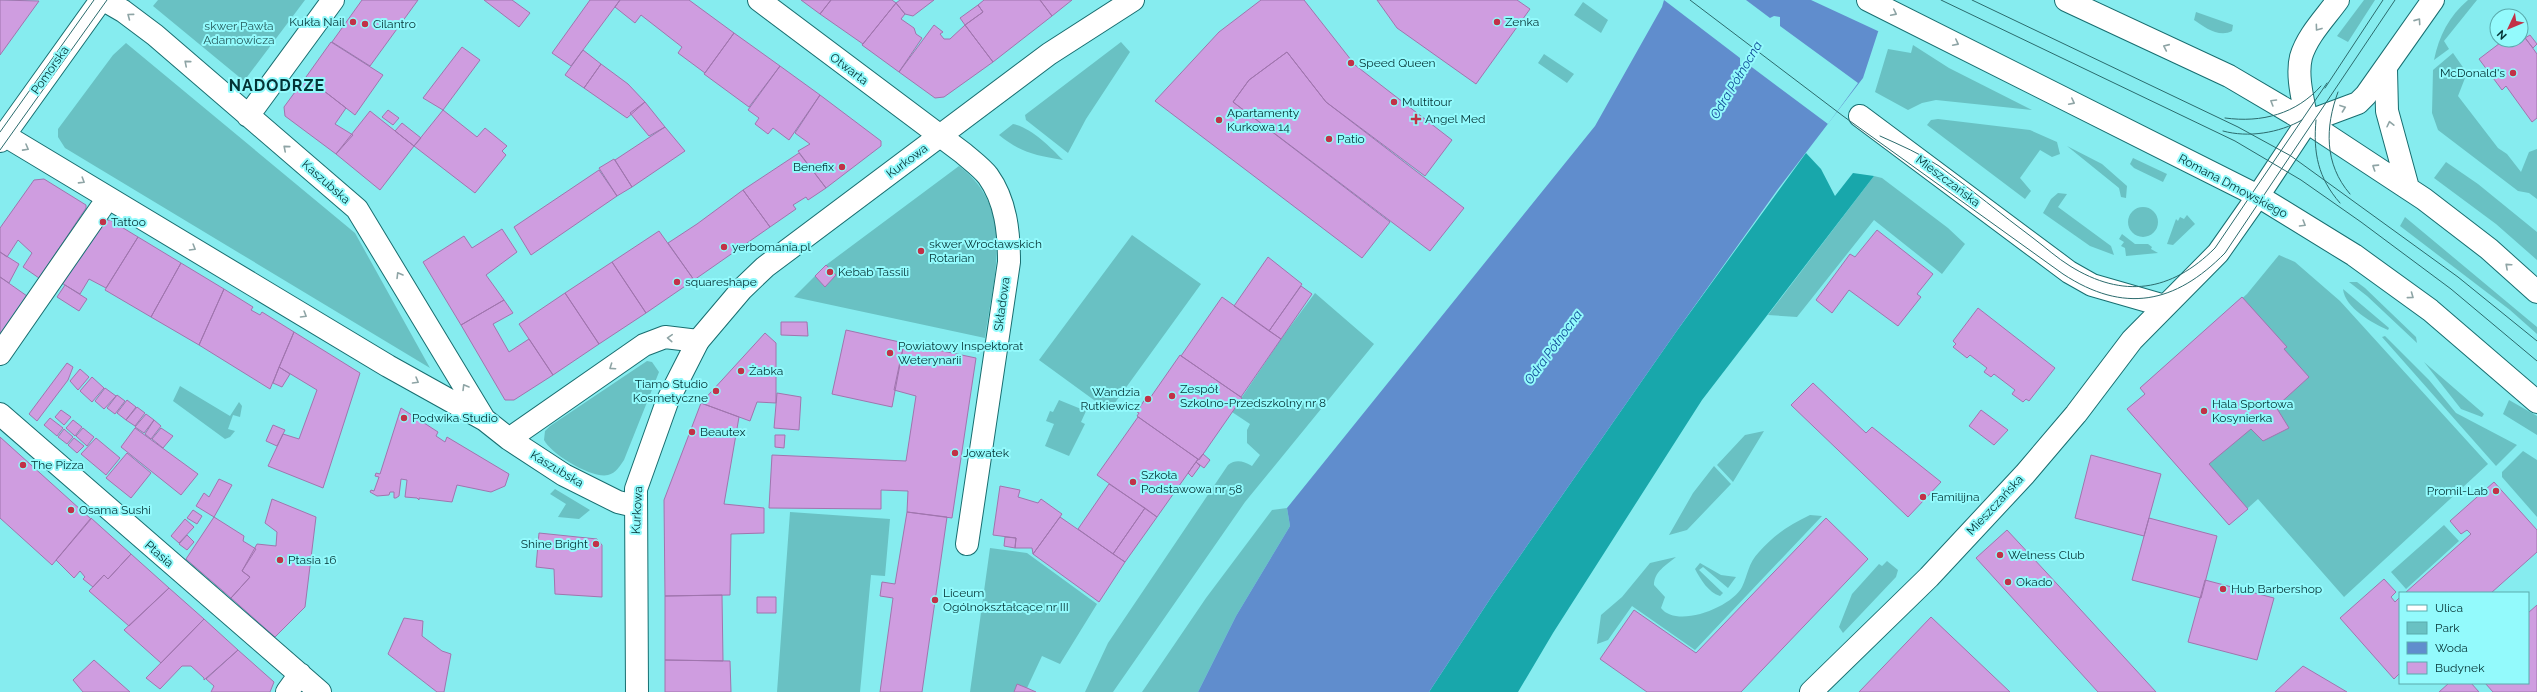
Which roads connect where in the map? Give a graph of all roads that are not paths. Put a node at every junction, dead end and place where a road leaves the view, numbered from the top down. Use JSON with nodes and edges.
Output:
{"nodes":[{"id":1,"x":101,"y":0,"type":"edge"},
{"id":2,"x":104,"y":0,"type":"edge"},
{"id":3,"x":333,"y":0,"type":"edge"},
{"id":4,"x":759,"y":0,"type":"edge"},
{"id":5,"x":1133,"y":0,"type":"edge"},
{"id":6,"x":1868,"y":0,"type":"edge"},
{"id":7,"x":2066,"y":0,"type":"edge"},
{"id":8,"x":2338,"y":0,"type":"edge"},
{"id":9,"x":2433,"y":0,"type":"edge"},
{"id":10,"x":2386,"y":70,"type":"junction"},
{"id":11,"x":248,"y":116,"type":"junction"},
{"id":12,"x":1860,"y":116,"type":"dead end"},
{"id":13,"x":2307,"y":122,"type":"junction"},
{"id":14,"x":941,"y":136,"type":"junction"},
{"id":15,"x":2,"y":138,"type":"edge"},
{"id":16,"x":2408,"y":188,"type":"junction"},
{"id":17,"x":2258,"y":196,"type":"junction"},
{"id":18,"x":108,"y":198,"type":"junction"},
{"id":19,"x":2537,"y":292,"type":"edge"},
{"id":20,"x":2165,"y":306,"type":"junction"},
{"id":21,"x":698,"y":341,"type":"junction"},
{"id":22,"x":0,"y":354,"type":"edge"},
{"id":23,"x":2537,"y":402,"type":"edge"},
{"id":24,"x":0,"y":414,"type":"edge"},
{"id":25,"x":485,"y":420,"type":"junction"},
{"id":26,"x":510,"y":440,"type":"junction"},
{"id":27,"x":627,"y":504,"type":"junction"},
{"id":28,"x":968,"y":544,"type":"dead end"},
{"id":29,"x":300,"y":674,"type":"junction"},
{"id":30,"x":287,"y":692,"type":"edge"},
{"id":31,"x":320,"y":692,"type":"edge"},
{"id":32,"x":637,"y":692,"type":"edge"},
{"id":33,"x":1811,"y":692,"type":"edge"}],
"edges":[{"from":1,"to":15,"type":"street","name":"Pomorska"},
{"from":11,"to":2,"type":"street","name":"Kaszubska","one_way":true},
{"from":3,"to":11,"type":"street"},
{"from":4,"to":14,"type":"street","name":"Otwarta"},
{"from":5,"to":14,"type":"street","name":"Kurkowa"},
{"from":6,"to":17,"type":"street","name":"Romana Dmowskiego","one_way":true},
{"from":13,"to":7,"type":"street","one_way":true},
{"from":8,"to":13,"type":"street","one_way":true},
{"from":10,"to":9,"type":"street","one_way":true},
{"from":13,"to":10,"type":"street","one_way":true},
{"from":16,"to":10,"type":"street","one_way":true},
{"from":25,"to":11,"type":"street","name":"Kaszubska","one_way":true},
{"from":12,"to":20,"type":"street","name":"Mieszczańska"},
{"from":16,"to":13,"type":"street","one_way":true},
{"from":13,"to":17,"type":"street","name":"Mieszczańska"},
{"from":14,"to":21,"type":"street","name":"Kurkowa"},
{"from":14,"to":28,"type":"street","name":"Składowa"},
{"from":15,"to":18,"type":"street","name":"Kaszubska","one_way":true},
{"from":19,"to":16,"type":"street","one_way":true},
{"from":17,"to":20,"type":"street","name":"Mieszczańska"},
{"from":17,"to":23,"type":"street","name":"Romana Dmowskiego","one_way":true},
{"from":18,"to":22,"type":"street"},
{"from":18,"to":25,"type":"street","name":"Kaszubska","one_way":true},
{"from":20,"to":33,"type":"street","name":"Mieszczańska"},
{"from":21,"to":26,"type":"street","one_way":true},
{"from":21,"to":27,"type":"street","name":"Kurkowa"},
{"from":24,"to":29,"type":"street","name":"Ptasia"},
{"from":25,"to":26,"type":"street","name":"Kaszubska"},
{"from":26,"to":27,"type":"street","name":"Kaszubska"},
{"from":27,"to":32,"type":"street","name":"Kurkowa"},
{"from":29,"to":30,"type":"street"},
{"from":29,"to":31,"type":"street","name":"Ptasia"}]}
